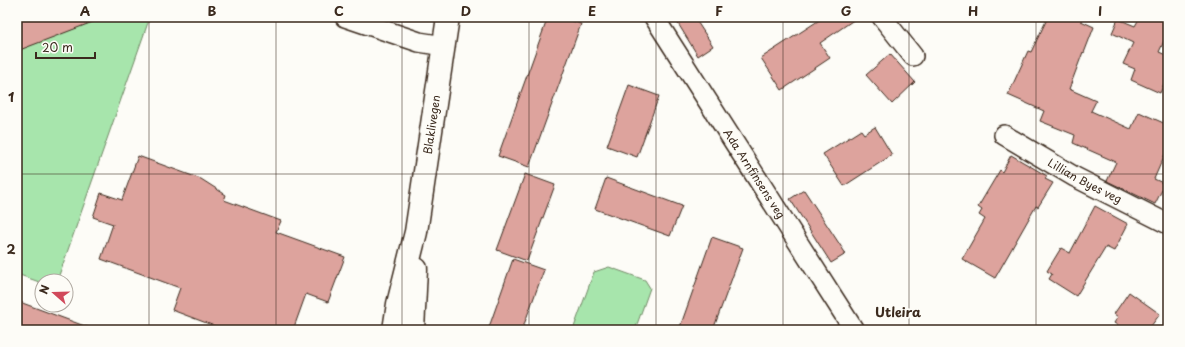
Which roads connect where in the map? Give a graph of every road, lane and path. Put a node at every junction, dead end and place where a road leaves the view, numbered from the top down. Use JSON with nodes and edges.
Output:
{"nodes":[{"id":1,"x":345,"y":17,"type":"edge"},
{"id":2,"x":448,"y":17,"type":"edge"},
{"id":3,"x":654,"y":17,"type":"edge"},
{"id":4,"x":882,"y":17,"type":"edge"},
{"id":5,"x":444,"y":46,"type":"junction"},
{"id":6,"x":913,"y":56,"type":"dead end"},
{"id":7,"x":1004,"y":135,"type":"dead end"},
{"id":8,"x":1168,"y":224,"type":"edge"},
{"id":9,"x":416,"y":232,"type":"junction"},
{"id":10,"x":394,"y":330,"type":"edge"},
{"id":11,"x":413,"y":330,"type":"edge"},
{"id":12,"x":854,"y":330,"type":"edge"}],
"edges":[{"from":1,"to":5,"type":"street"},
{"from":2,"to":5,"type":"main road","name":"Blaklivegen"},
{"from":3,"to":12,"type":"street","name":"Ada Arnfinsens veg"},
{"from":4,"to":6,"type":"street"},
{"from":5,"to":9,"type":"main road","name":"Blaklivegen"},
{"from":7,"to":8,"type":"street","name":"Lillian Byes veg"},
{"from":9,"to":10,"type":"main road","name":"Blaklivegen"},
{"from":9,"to":11,"type":"main road","name":"Blaklivegen"}]}
